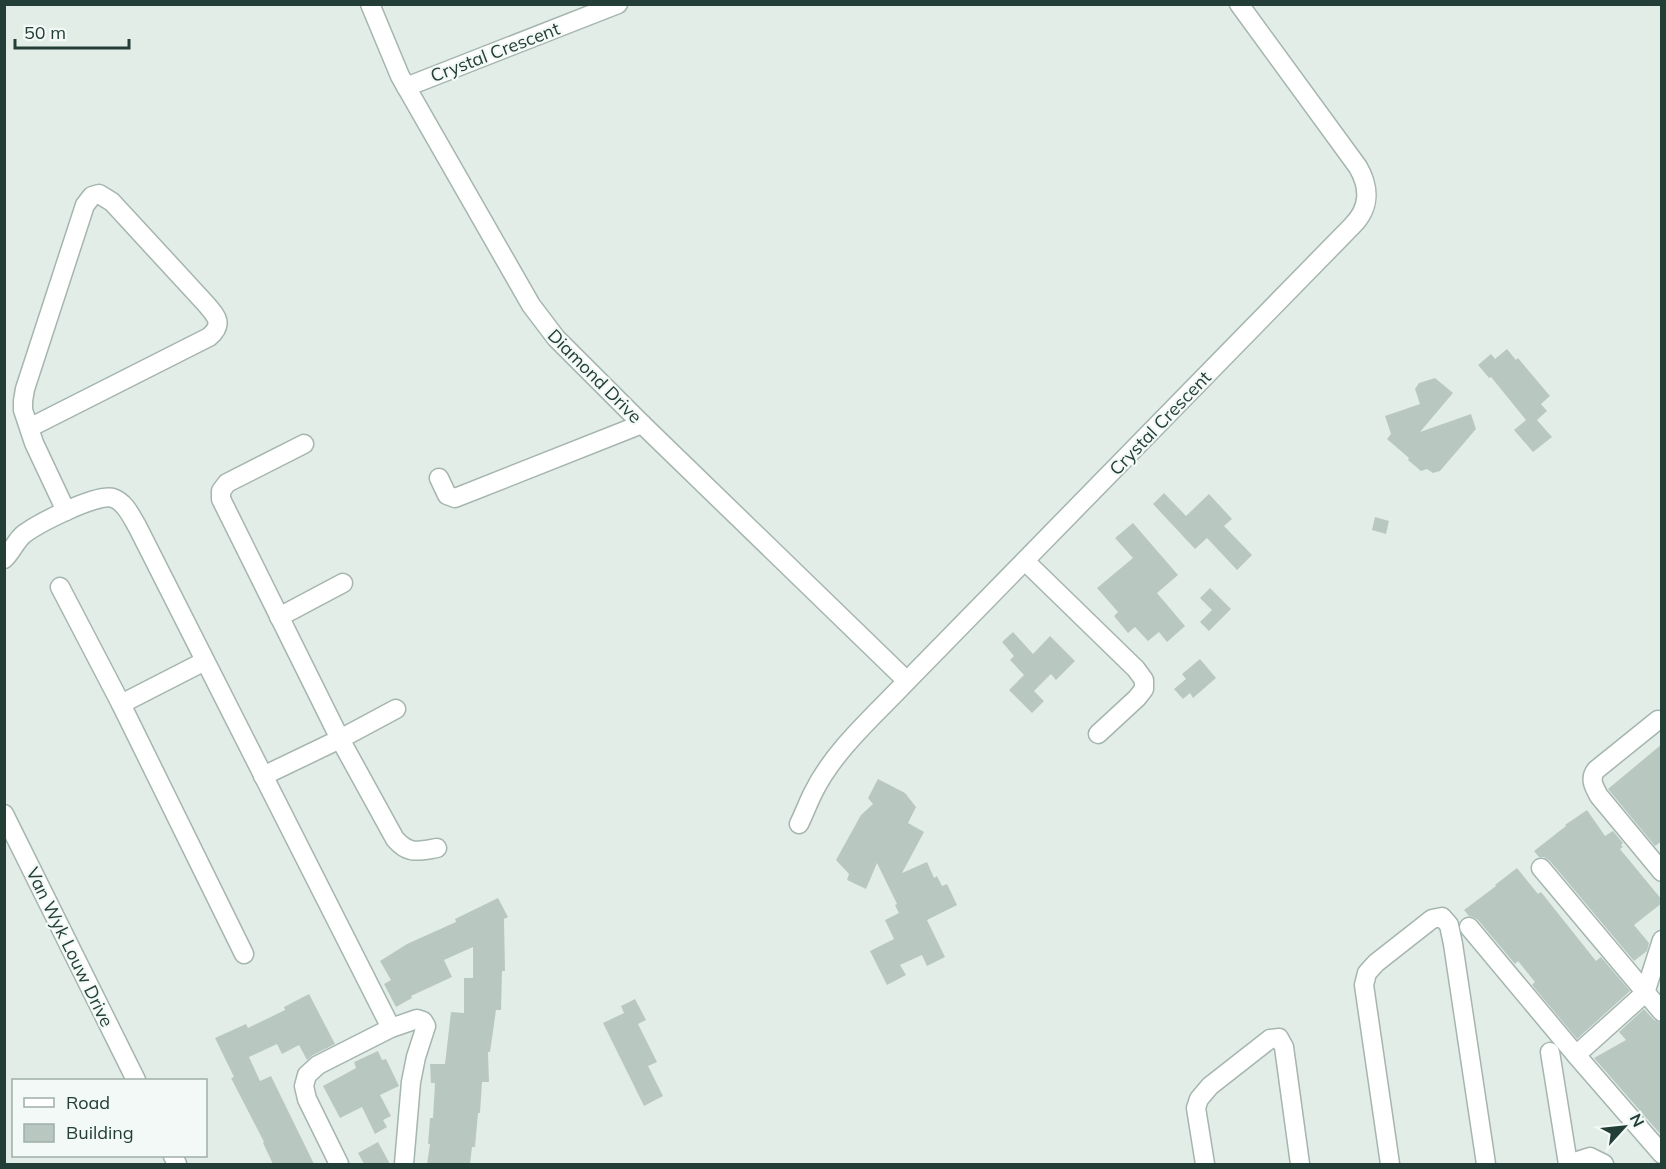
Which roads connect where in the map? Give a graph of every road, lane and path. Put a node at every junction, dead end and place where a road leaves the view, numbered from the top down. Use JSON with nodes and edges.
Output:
{"nodes":[{"id":1,"x":370,"y":4,"type":"edge"},
{"id":2,"x":618,"y":4,"type":"edge"},
{"id":3,"x":1239,"y":4,"type":"edge"},
{"id":4,"x":406,"y":87,"type":"junction"},
{"id":5,"x":642,"y":424,"type":"junction"},
{"id":6,"x":30,"y":428,"type":"junction"},
{"id":7,"x":304,"y":444,"type":"dead end"},
{"id":8,"x":440,"y":478,"type":"dead end"},
{"id":9,"x":66,"y":511,"type":"junction"},
{"id":10,"x":13,"y":534,"type":"edge"},
{"id":11,"x":4,"y":559,"type":"edge"},
{"id":12,"x":1025,"y":561,"type":"junction"},
{"id":13,"x":343,"y":583,"type":"dead end"},
{"id":14,"x":60,"y":587,"type":"dead end"},
{"id":15,"x":279,"y":617,"type":"junction"},
{"id":16,"x":205,"y":661,"type":"junction"},
{"id":17,"x":907,"y":681,"type":"junction"},
{"id":18,"x":121,"y":704,"type":"junction"},
{"id":19,"x":396,"y":709,"type":"dead end"},
{"id":20,"x":1660,"y":720,"type":"edge"},
{"id":21,"x":1098,"y":734,"type":"dead end"},
{"id":22,"x":340,"y":739,"type":"junction"},
{"id":23,"x":263,"y":777,"type":"junction"},
{"id":24,"x":4,"y":814,"type":"edge"},
{"id":25,"x":799,"y":824,"type":"dead end"},
{"id":26,"x":437,"y":848,"type":"dead end"},
{"id":27,"x":1541,"y":868,"type":"dead end"},
{"id":28,"x":1662,"y":872,"type":"edge"},
{"id":29,"x":1469,"y":927,"type":"dead end"},
{"id":30,"x":1662,"y":940,"type":"edge"},
{"id":31,"x":244,"y":954,"type":"dead end"},
{"id":32,"x":1646,"y":993,"type":"junction"},
{"id":33,"x":1662,"y":1012,"type":"edge"},
{"id":34,"x":391,"y":1028,"type":"junction"},
{"id":35,"x":1550,"y":1052,"type":"dead end"},
{"id":36,"x":1576,"y":1055,"type":"junction"},
{"id":37,"x":136,"y":1079,"type":"edge"},
{"id":38,"x":1662,"y":1154,"type":"edge"},
{"id":39,"x":339,"y":1164,"type":"edge"},
{"id":40,"x":404,"y":1164,"type":"edge"},
{"id":41,"x":1205,"y":1164,"type":"edge"},
{"id":42,"x":1300,"y":1164,"type":"edge"},
{"id":43,"x":1390,"y":1164,"type":"edge"},
{"id":44,"x":1485,"y":1164,"type":"edge"},
{"id":45,"x":1568,"y":1164,"type":"edge"},
{"id":46,"x":1604,"y":1164,"type":"edge"}],
"edges":[{"from":1,"to":4,"type":"street","name":"Diamond Drive"},
{"from":2,"to":4,"type":"street","name":"Crystal Crescent"},
{"from":3,"to":12,"type":"street","name":"Crystal Crescent"},
{"from":4,"to":5,"type":"street","name":"Diamond Drive"},
{"from":5,"to":8,"type":"street"},
{"from":5,"to":17,"type":"street","name":"Diamond Drive"},
{"from":6,"to":6,"type":"street"},
{"from":6,"to":9,"type":"street"},
{"from":7,"to":15,"type":"street"},
{"from":9,"to":10,"type":"street"},
{"from":9,"to":16,"type":"street"},
{"from":10,"to":11,"type":"street"},
{"from":12,"to":17,"type":"street","name":"Crystal Crescent"},
{"from":12,"to":21,"type":"street"},
{"from":13,"to":15,"type":"street"},
{"from":14,"to":18,"type":"street"},
{"from":15,"to":22,"type":"street"},
{"from":16,"to":18,"type":"street"},
{"from":16,"to":23,"type":"street"},
{"from":17,"to":25,"type":"street","name":"Crystal Crescent"},
{"from":18,"to":31,"type":"street"},
{"from":19,"to":22,"type":"street"},
{"from":20,"to":28,"type":"street"},
{"from":22,"to":23,"type":"street"},
{"from":22,"to":26,"type":"street"},
{"from":23,"to":34,"type":"street"},
{"from":24,"to":37,"type":"street","name":"Van Wyk Louw Drive"},
{"from":27,"to":32,"type":"street"},
{"from":29,"to":36,"type":"street"},
{"from":30,"to":32,"type":"street"},
{"from":32,"to":33,"type":"street"},
{"from":32,"to":36,"type":"street"},
{"from":34,"to":39,"type":"street"},
{"from":34,"to":40,"type":"street"},
{"from":35,"to":45,"type":"street"},
{"from":36,"to":38,"type":"street"},
{"from":41,"to":42,"type":"street"},
{"from":43,"to":44,"type":"street"},
{"from":45,"to":46,"type":"street"}]}
